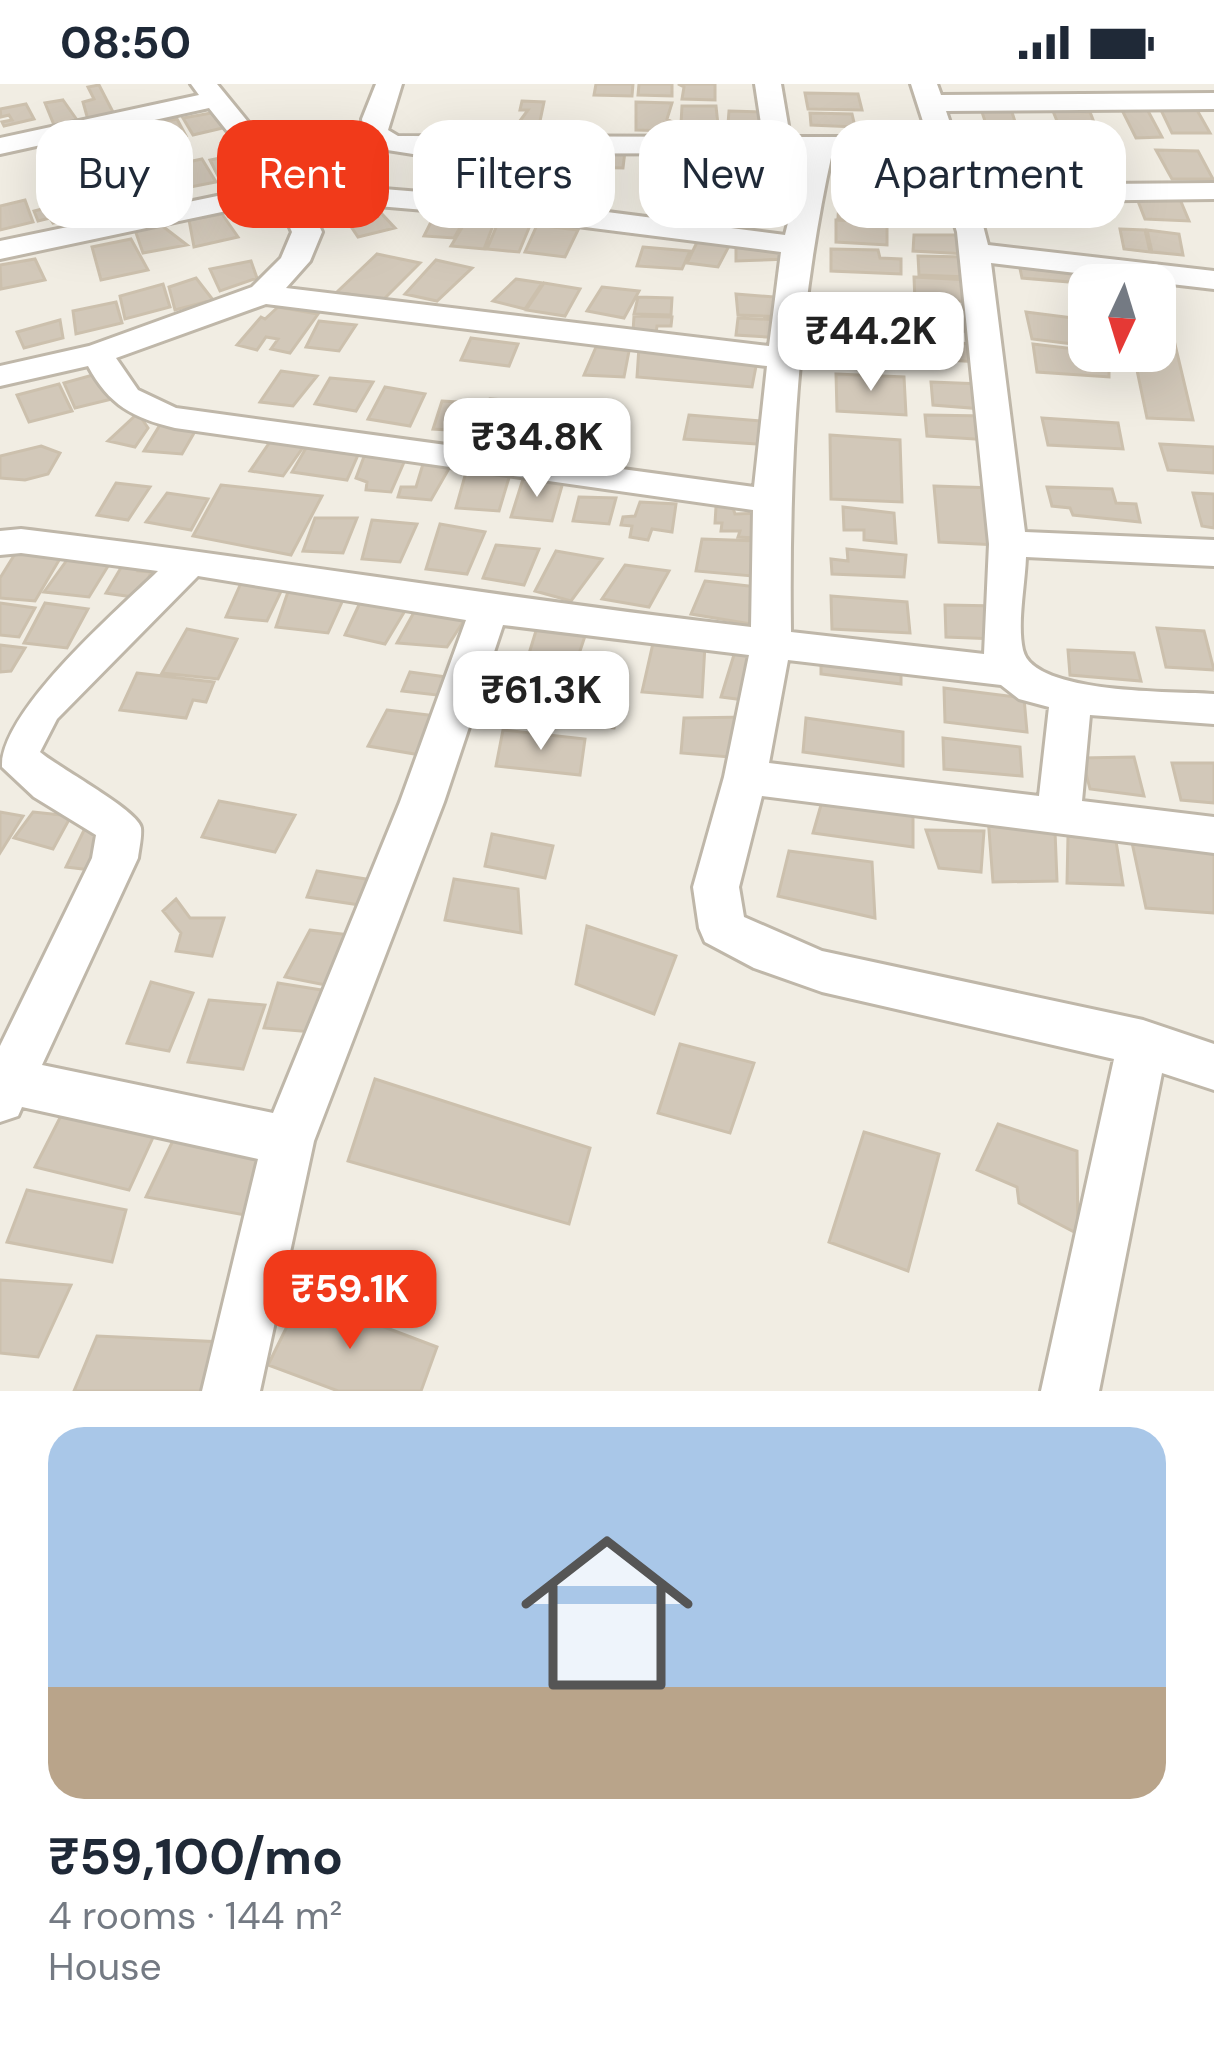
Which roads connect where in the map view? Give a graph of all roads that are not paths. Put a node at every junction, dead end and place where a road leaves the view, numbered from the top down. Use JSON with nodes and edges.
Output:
{"nodes":[{"id":1,"x":389,"y":84,"type":"edge"},
{"id":2,"x":768,"y":84,"type":"edge"},
{"id":3,"x":210,"y":92,"type":"edge"},
{"id":4,"x":927,"y":94,"type":"edge"},
{"id":5,"x":1214,"y":101,"type":"edge"},
{"id":6,"x":232,"y":120,"type":"edge"},
{"id":7,"x":773,"y":120,"type":"edge"},
{"id":8,"x":639,"y":143,"type":"edge"},
{"id":9,"x":807,"y":143,"type":"edge"},
{"id":10,"x":821,"y":143,"type":"junction"},
{"id":11,"x":831,"y":143,"type":"edge"},
{"id":12,"x":0,"y":146,"type":"edge"},
{"id":13,"x":1214,"y":190,"type":"edge"},
{"id":14,"x":1126,"y":191,"type":"edge"},
{"id":15,"x":389,"y":198,"type":"edge"},
{"id":16,"x":217,"y":205,"type":"edge"},
{"id":17,"x":305,"y":228,"type":"edge"},
{"id":18,"x":969,"y":228,"type":"edge"},
{"id":19,"x":797,"y":245,"type":"junction"},
{"id":20,"x":0,"y":250,"type":"edge"},
{"id":21,"x":974,"y":252,"type":"junction"},
{"id":22,"x":1214,"y":280,"type":"edge"},
{"id":23,"x":263,"y":294,"type":"junction"},
{"id":24,"x":98,"y":354,"type":"junction"},
{"id":25,"x":784,"y":358,"type":"junction"},
{"id":26,"x":0,"y":376,"type":"edge"},
{"id":27,"x":770,"y":502,"type":"junction"},
{"id":28,"x":0,"y":543,"type":"edge"},
{"id":29,"x":1008,"y":544,"type":"junction"},
{"id":30,"x":1214,"y":553,"type":"edge"},
{"id":31,"x":190,"y":562,"type":"junction"},
{"id":32,"x":489,"y":610,"type":"junction"},
{"id":33,"x":771,"y":645,"type":"junction"},
{"id":34,"x":1011,"y":672,"type":"junction"},
{"id":35,"x":1070,"y":698,"type":"junction"},
{"id":36,"x":1214,"y":709,"type":"edge"},
{"id":37,"x":8,"y":758,"type":"edge"},
{"id":38,"x":745,"y":777,"type":"junction"},
{"id":39,"x":1059,"y":815,"type":"junction"},
{"id":40,"x":1214,"y":835,"type":"edge"},
{"id":41,"x":1143,"y":1042,"type":"junction"},
{"id":42,"x":1214,"y":1067,"type":"edge"},
{"id":43,"x":3,"y":1086,"type":"edge"},
{"id":44,"x":288,"y":1141,"type":"junction"},
{"id":45,"x":231,"y":1391,"type":"edge"},
{"id":46,"x":1070,"y":1391,"type":"edge"}],
"edges":[{"from":1,"to":8,"type":"street"},
{"from":2,"to":7,"type":"street"},
{"from":3,"to":6,"type":"street"},
{"from":3,"to":12,"type":"street"},
{"from":4,"to":5,"type":"street"},
{"from":9,"to":10,"type":"street"},
{"from":10,"to":11,"type":"street"},
{"from":10,"to":19,"type":"street"},
{"from":13,"to":14,"type":"street"},
{"from":15,"to":19,"type":"street"},
{"from":16,"to":20,"type":"street"},
{"from":17,"to":23,"type":"street"},
{"from":18,"to":21,"type":"street"},
{"from":19,"to":25,"type":"street"},
{"from":21,"to":22,"type":"street"},
{"from":21,"to":29,"type":"street"},
{"from":23,"to":24,"type":"street"},
{"from":23,"to":25,"type":"street"},
{"from":24,"to":26,"type":"street"},
{"from":24,"to":27,"type":"street"},
{"from":25,"to":27,"type":"street"},
{"from":27,"to":33,"type":"street"},
{"from":28,"to":31,"type":"street"},
{"from":29,"to":30,"type":"street"},
{"from":29,"to":34,"type":"street"},
{"from":31,"to":32,"type":"street"},
{"from":31,"to":37,"type":"street"},
{"from":32,"to":33,"type":"street"},
{"from":32,"to":44,"type":"street"},
{"from":33,"to":34,"type":"street"},
{"from":33,"to":38,"type":"street"},
{"from":34,"to":35,"type":"street"},
{"from":35,"to":36,"type":"street"},
{"from":35,"to":39,"type":"street"},
{"from":37,"to":43,"type":"street"},
{"from":38,"to":39,"type":"street"},
{"from":38,"to":41,"type":"street"},
{"from":39,"to":40,"type":"street"},
{"from":41,"to":42,"type":"street"},
{"from":41,"to":46,"type":"street"},
{"from":43,"to":44,"type":"street"},
{"from":44,"to":45,"type":"street"}]}
